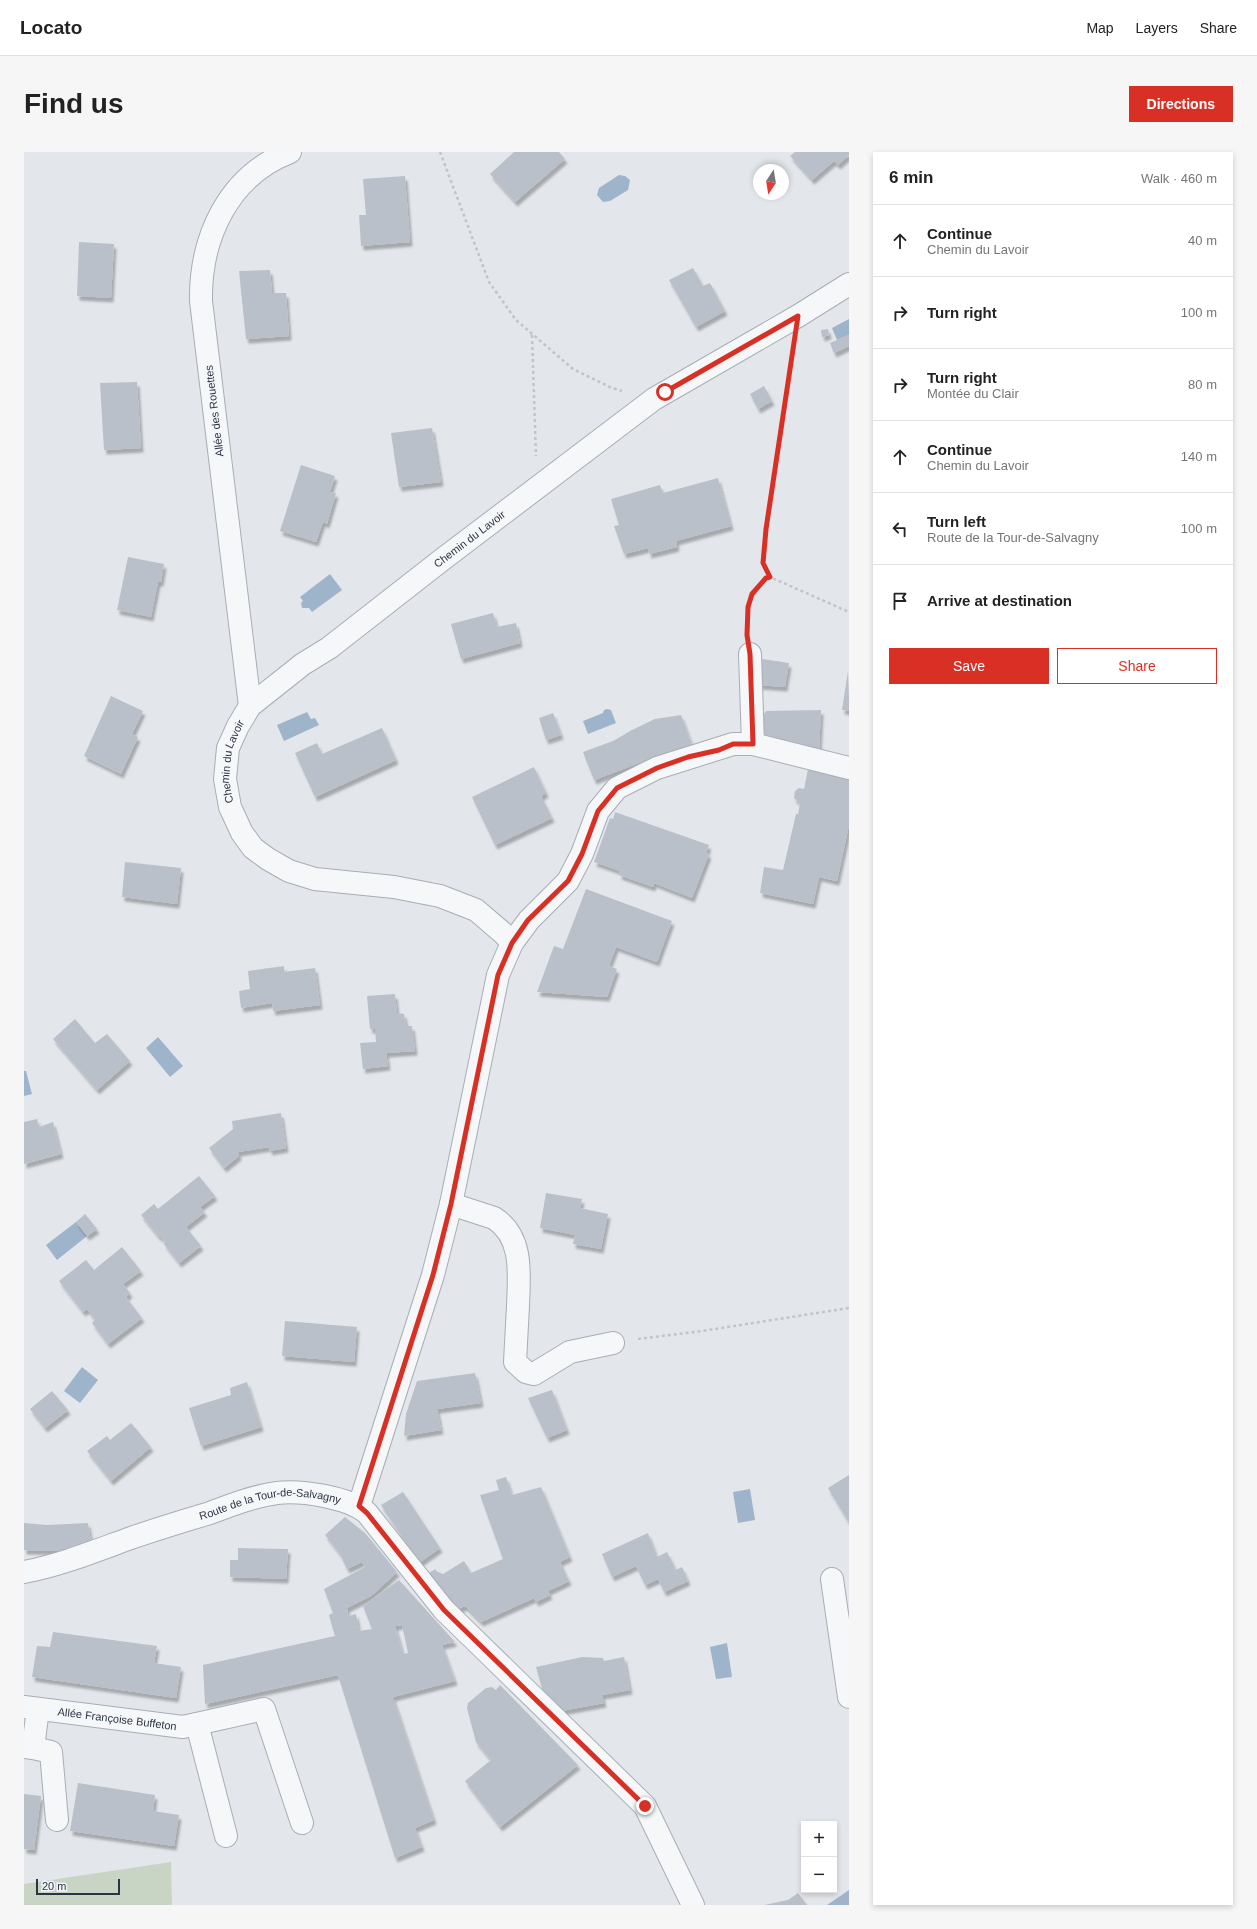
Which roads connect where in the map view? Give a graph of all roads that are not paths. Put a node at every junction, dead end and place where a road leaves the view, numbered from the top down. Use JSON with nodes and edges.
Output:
{"nodes":[{"id":1,"x":290,"y":152,"type":"edge"},
{"id":2,"x":849,"y":284,"type":"edge"},
{"id":3,"x":750,"y":654,"type":"road end"},
{"id":4,"x":250,"y":706,"type":"junction"},
{"id":5,"x":753,"y":744,"type":"junction"},
{"id":6,"x":849,"y":768,"type":"edge"},
{"id":7,"x":512,"y":943,"type":"junction"},
{"id":8,"x":451,"y":1204,"type":"junction"},
{"id":9,"x":613,"y":1343,"type":"road end"},
{"id":10,"x":359,"y":1506,"type":"junction"},
{"id":11,"x":24,"y":1572,"type":"edge"},
{"id":12,"x":832,"y":1579,"type":"dead end"},
{"id":13,"x":849,"y":1696,"type":"edge"},
{"id":14,"x":31,"y":1708,"type":"edge"},
{"id":15,"x":197,"y":1724,"type":"junction"},
{"id":16,"x":28,"y":1748,"type":"edge"},
{"id":17,"x":57,"y":1820,"type":"dead end"},
{"id":18,"x":302,"y":1823,"type":"dead end"},
{"id":19,"x":226,"y":1836,"type":"dead end"},
{"id":20,"x":693,"y":1905,"type":"edge"}],
"edges":[{"from":1,"to":4,"type":"street","name":"Allée des Rouettes"},
{"from":2,"to":4,"type":"street","name":"Chemin du Lavoir"},
{"from":3,"to":5,"type":"street"},
{"from":4,"to":7,"type":"street","name":"Chemin du Lavoir"},
{"from":5,"to":6,"type":"street"},
{"from":5,"to":7,"type":"street"},
{"from":7,"to":8,"type":"street"},
{"from":8,"to":9,"type":"street"},
{"from":8,"to":10,"type":"street"},
{"from":10,"to":11,"type":"street","name":"Route de la Tour-de-Salvagny"},
{"from":10,"to":20,"type":"street","name":"Route de la Tour-de-Salvagny"},
{"from":12,"to":13,"type":"street"},
{"from":14,"to":15,"type":"street","name":"Allée Françoise Buffeton"},
{"from":14,"to":16,"type":"street","name":"Allée Françoise Buffeton"},
{"from":15,"to":18,"type":"street","name":"Allée Françoise Buffeton"},
{"from":15,"to":19,"type":"street"},
{"from":16,"to":17,"type":"street","name":"Allée Françoise Buffeton"}]}
